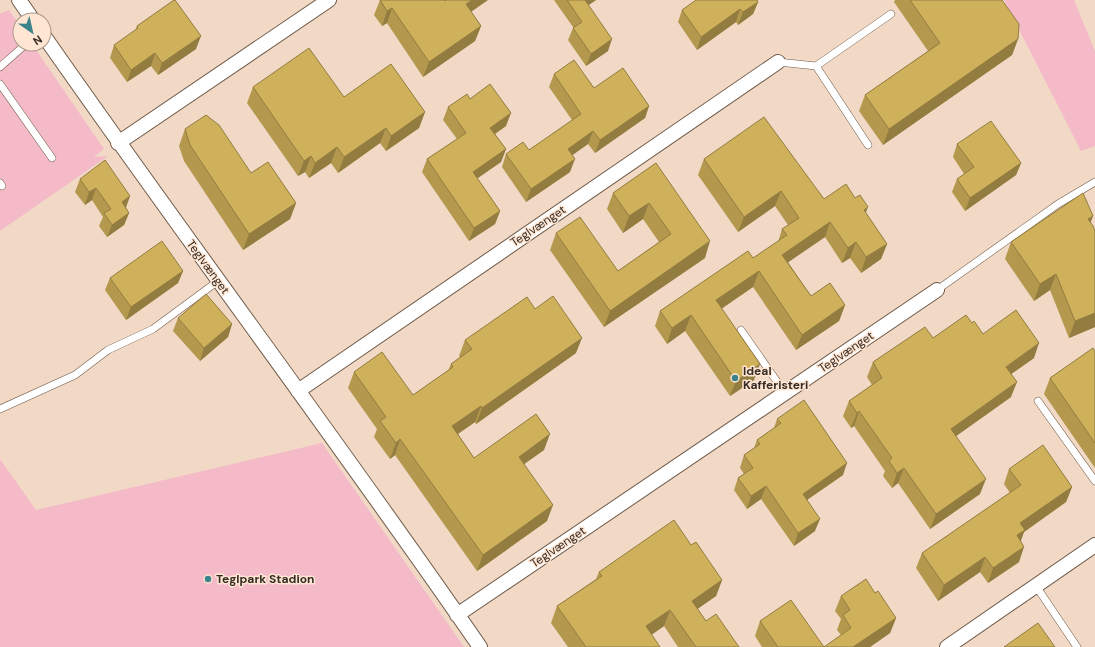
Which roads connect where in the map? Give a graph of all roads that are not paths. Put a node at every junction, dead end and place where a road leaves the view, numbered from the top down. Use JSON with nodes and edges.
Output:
{"nodes":[{"id":1,"x":19,"y":0,"type":"edge"},
{"id":2,"x":329,"y":0,"type":"edge"},
{"id":3,"x":27,"y":12,"type":"edge"},
{"id":4,"x":891,"y":14,"type":"dead end"},
{"id":5,"x":52,"y":48,"type":"edge"},
{"id":6,"x":17,"y":52,"type":"edge"},
{"id":7,"x":778,"y":62,"type":"joint"},
{"id":8,"x":816,"y":66,"type":"junction"},
{"id":9,"x":0,"y":67,"type":"edge"},
{"id":10,"x":0,"y":84,"type":"edge"},
{"id":11,"x":118,"y":143,"type":"junction"},
{"id":12,"x":868,"y":145,"type":"dead end"},
{"id":13,"x":52,"y":158,"type":"dead end"},
{"id":14,"x":1095,"y":182,"type":"edge"},
{"id":15,"x":218,"y":281,"type":"junction"},
{"id":16,"x":937,"y":290,"type":"joint"},
{"id":17,"x":741,"y":330,"type":"dead end"},
{"id":18,"x":298,"y":391,"type":"junction"},
{"id":19,"x":785,"y":393,"type":"junction"},
{"id":20,"x":1038,"y":401,"type":"dead end"},
{"id":21,"x":0,"y":409,"type":"edge"},
{"id":22,"x":1095,"y":482,"type":"edge"},
{"id":23,"x":1095,"y":545,"type":"edge"},
{"id":24,"x":1036,"y":586,"type":"junction"},
{"id":25,"x":457,"y":615,"type":"junction"},
{"id":26,"x":480,"y":647,"type":"edge"},
{"id":27,"x":947,"y":647,"type":"edge"},
{"id":28,"x":1077,"y":647,"type":"edge"}],
"edges":[{"from":1,"to":3,"type":"street"},
{"from":2,"to":11,"type":"street"},
{"from":4,"to":8,"type":"lane"},
{"from":5,"to":11,"type":"street","name":"Teglvænget"},
{"from":6,"to":9,"type":"lane"},
{"from":7,"to":8,"type":"lane"},
{"from":7,"to":18,"type":"street","name":"Teglvænget"},
{"from":8,"to":12,"type":"lane"},
{"from":10,"to":13,"type":"lane"},
{"from":11,"to":15,"type":"street","name":"Teglvænget"},
{"from":14,"to":16,"type":"lane"},
{"from":15,"to":18,"type":"street","name":"Teglvænget"},
{"from":15,"to":21,"type":"lane"},
{"from":16,"to":19,"type":"street","name":"Teglvænget"},
{"from":17,"to":19,"type":"lane"},
{"from":18,"to":25,"type":"street","name":"Teglvænget"},
{"from":19,"to":25,"type":"street","name":"Teglvænget"},
{"from":20,"to":22,"type":"lane"},
{"from":23,"to":24,"type":"street"},
{"from":24,"to":27,"type":"street"},
{"from":24,"to":28,"type":"lane"},
{"from":25,"to":26,"type":"street","name":"Teglvænget"}]}
